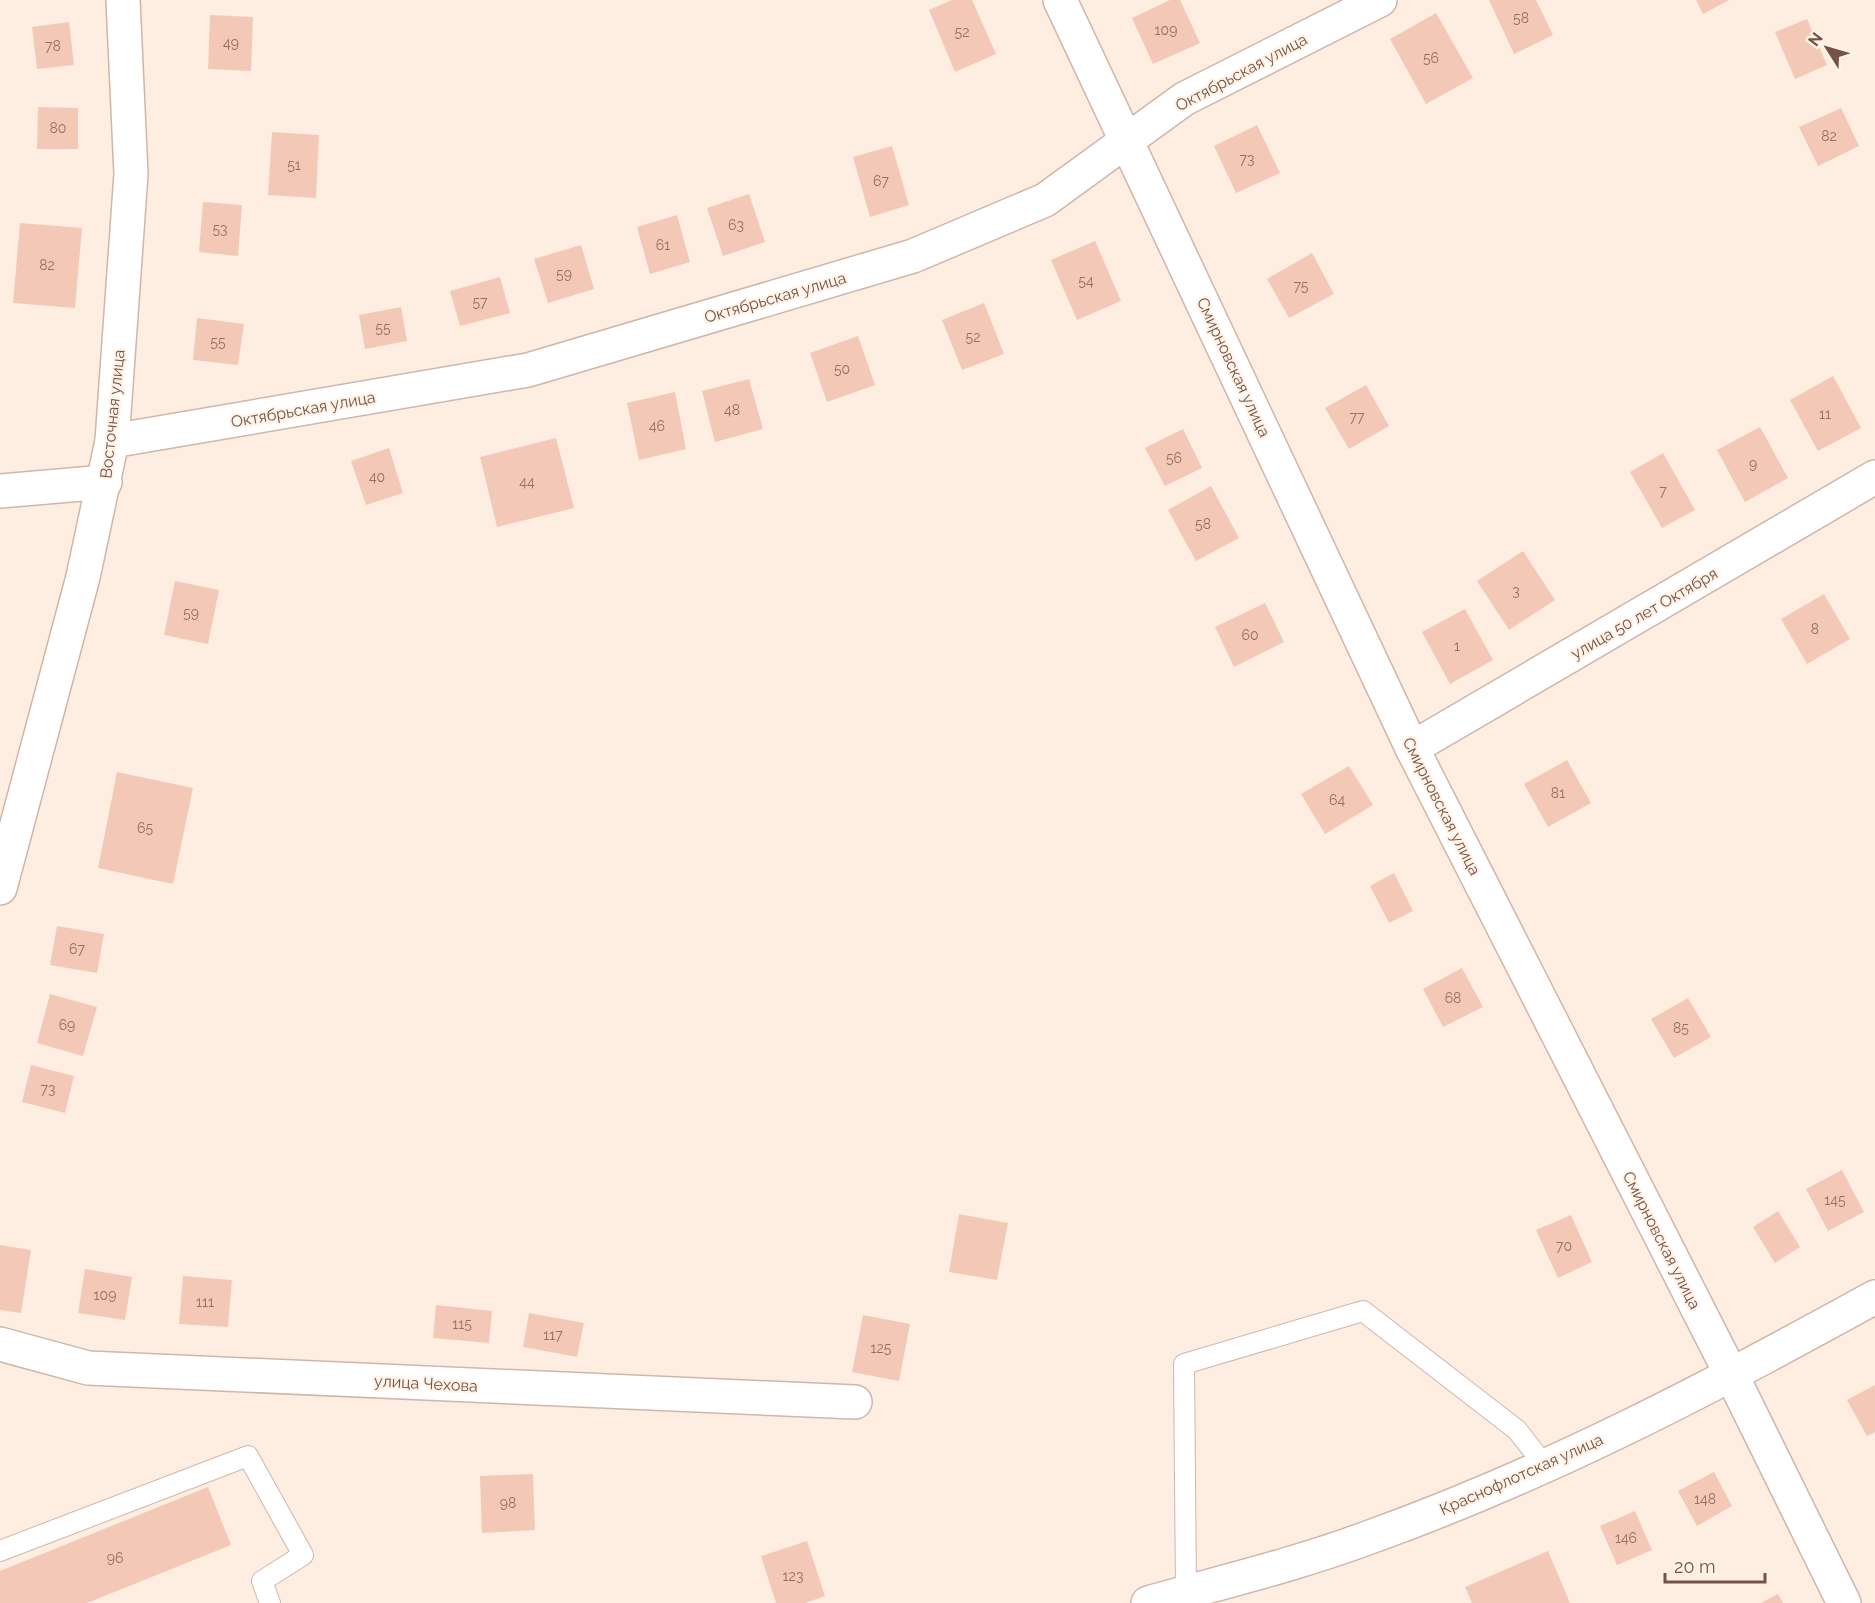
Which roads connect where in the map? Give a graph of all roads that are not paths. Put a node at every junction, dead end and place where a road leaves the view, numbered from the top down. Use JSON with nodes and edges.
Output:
{"nodes":[{"id":1,"x":123,"y":0,"type":"edge"},
{"id":2,"x":1060,"y":0,"type":"edge"},
{"id":3,"x":1380,"y":0,"type":"edge"},
{"id":4,"x":1128,"y":142,"type":"junction"},
{"id":5,"x":112,"y":441,"type":"junction"},
{"id":6,"x":1875,"y":477,"type":"edge"},
{"id":7,"x":105,"y":482,"type":"junction"},
{"id":8,"x":0,"y":491,"type":"edge"},
{"id":9,"x":1412,"y":748,"type":"junction"},
{"id":10,"x":0,"y":888,"type":"edge"},
{"id":11,"x":1875,"y":1297,"type":"edge"},
{"id":12,"x":0,"y":1344,"type":"edge"},
{"id":13,"x":1732,"y":1376,"type":"junction"},
{"id":14,"x":855,"y":1402,"type":"dead end"},
{"id":15,"x":1545,"y":1466,"type":"junction"},
{"id":16,"x":0,"y":1551,"type":"edge"},
{"id":17,"x":1186,"y":1592,"type":"junction"},
{"id":18,"x":270,"y":1603,"type":"edge"},
{"id":19,"x":1148,"y":1603,"type":"edge"},
{"id":20,"x":1844,"y":1603,"type":"edge"}],
"edges":[{"from":1,"to":5,"type":"street","name":"Восточная улица"},
{"from":2,"to":4,"type":"street","name":"Смирновская улица"},
{"from":3,"to":4,"type":"street","name":"Октябрьская улица"},
{"from":4,"to":5,"type":"street","name":"Октябрьская улица"},
{"from":4,"to":9,"type":"street","name":"Смирновская улица"},
{"from":5,"to":7,"type":"street","name":"Восточная улица"},
{"from":6,"to":9,"type":"street","name":"улица 50 лет Октября"},
{"from":7,"to":8,"type":"street"},
{"from":7,"to":10,"type":"street","name":"Восточная улица"},
{"from":9,"to":13,"type":"street","name":"Смирновская улица"},
{"from":11,"to":13,"type":"street","name":"Краснофлотская улица"},
{"from":12,"to":14,"type":"street","name":"улица Чехова"},
{"from":13,"to":15,"type":"street","name":"Краснофлотская улица"},
{"from":13,"to":20,"type":"street","name":"Смирновская улица"},
{"from":15,"to":17,"type":"street","name":"Краснофлотская улица"},
{"from":15,"to":17,"type":"lane"},
{"from":16,"to":18,"type":"lane"},
{"from":17,"to":19,"type":"street","name":"Краснофлотская улица"}]}
